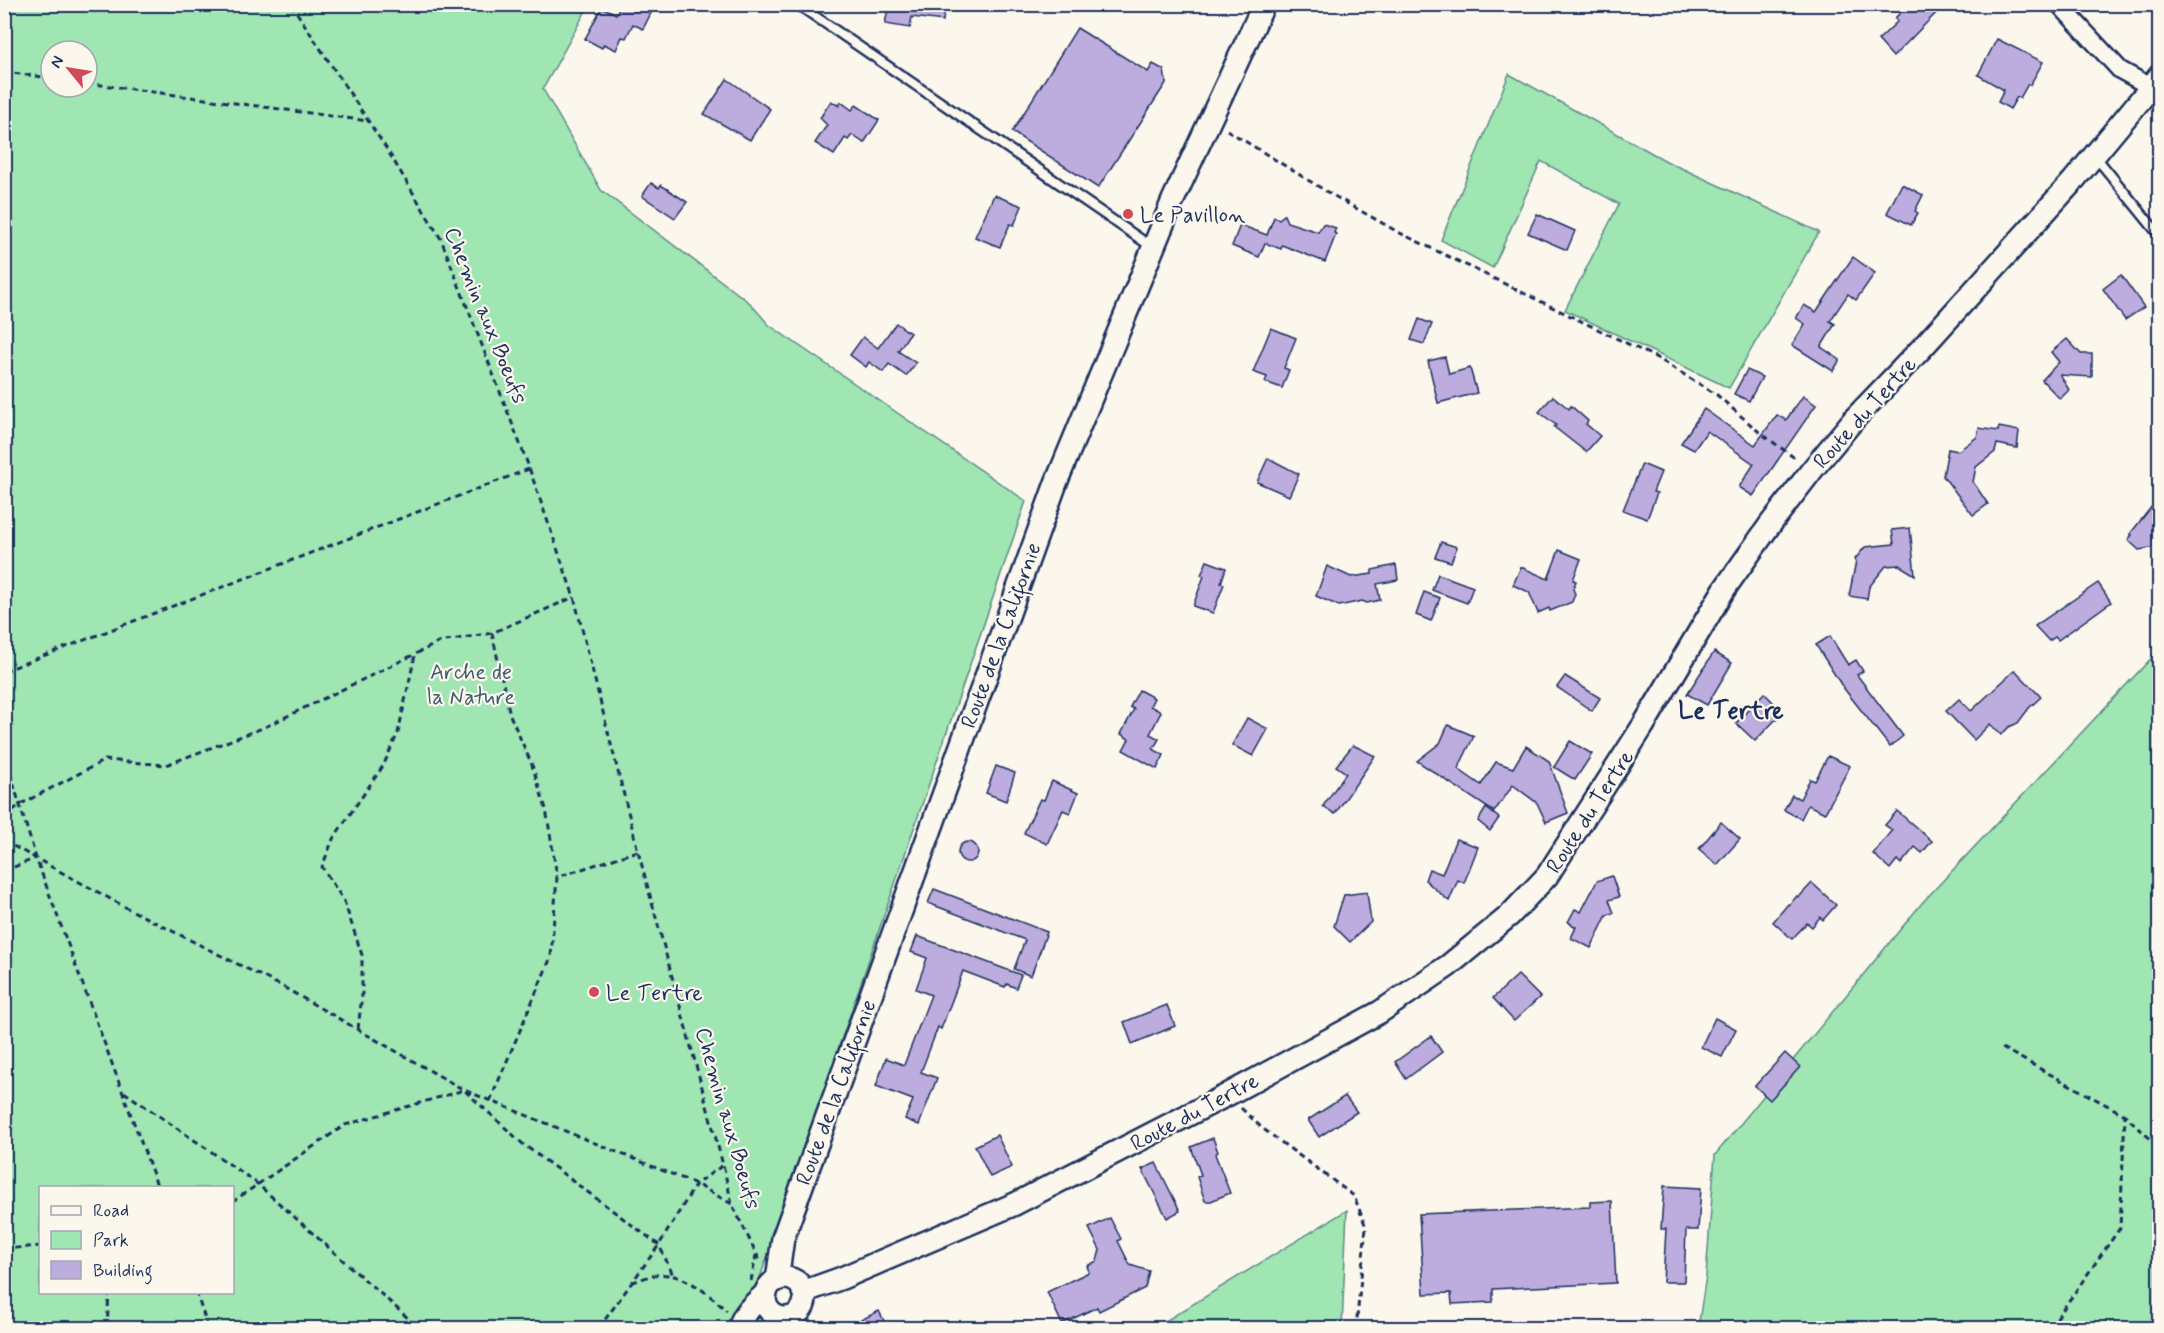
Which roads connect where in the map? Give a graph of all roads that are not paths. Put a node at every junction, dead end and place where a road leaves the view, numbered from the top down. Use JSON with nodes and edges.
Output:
{"nodes":[{"id":1,"x":797,"y":4,"type":"edge"},
{"id":2,"x":1264,"y":4,"type":"edge"},
{"id":3,"x":2059,"y":4,"type":"edge"},
{"id":4,"x":2156,"y":81,"type":"edge"},
{"id":5,"x":2095,"y":155,"type":"junction"},
{"id":6,"x":2160,"y":236,"type":"edge"},
{"id":7,"x":1154,"y":248,"type":"junction"},
{"id":8,"x":771,"y":1286,"type":"junction"},
{"id":9,"x":803,"y":1292,"type":"junction"},
{"id":10,"x":734,"y":1320,"type":"edge"},
{"id":11,"x":783,"y":1321,"type":"edge"},
{"id":12,"x":748,"y":1329,"type":"edge"}],
"edges":[{"from":1,"to":7,"type":"lane"},
{"from":2,"to":7,"type":"street","name":"Route de la Californie"},
{"from":3,"to":4,"type":"street"},
{"from":4,"to":5,"type":"street","name":"Route du Tertre"},
{"from":5,"to":6,"type":"lane"},
{"from":5,"to":9,"type":"street","name":"Route du Tertre"},
{"from":7,"to":8,"type":"street","name":"Route de la Californie"},
{"from":8,"to":9,"type":"street"},
{"from":8,"to":10,"type":"street"},
{"from":8,"to":11,"type":"street"},
{"from":9,"to":11,"type":"street"},
{"from":11,"to":12,"type":"street"}]}
